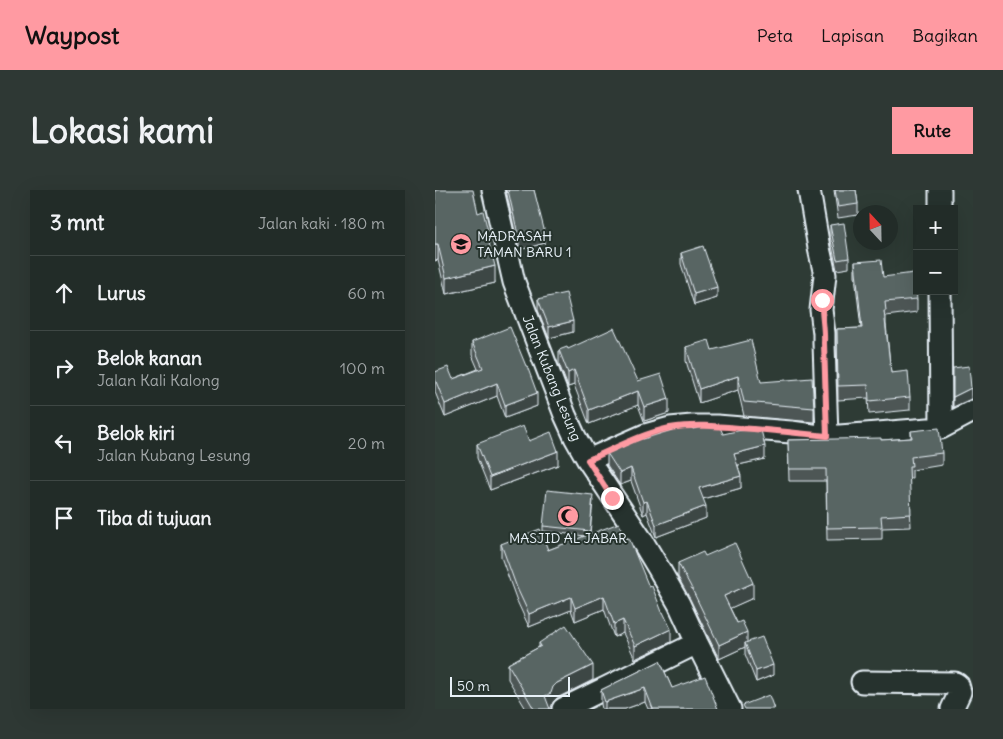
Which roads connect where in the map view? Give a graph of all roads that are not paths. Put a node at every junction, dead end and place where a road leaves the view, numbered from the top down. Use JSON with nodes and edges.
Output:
{"nodes":[{"id":1,"x":493,"y":190,"type":"edge"},
{"id":2,"x":809,"y":190,"type":"edge"},
{"id":3,"x":940,"y":190,"type":"edge"},
{"id":4,"x":940,"y":205,"type":"edge"},
{"id":5,"x":939,"y":295,"type":"edge"},
{"id":6,"x":973,"y":411,"type":"edge"},
{"id":7,"x":941,"y":428,"type":"junction"},
{"id":8,"x":827,"y":436,"type":"junction"},
{"id":9,"x":588,"y":460,"type":"junction"},
{"id":10,"x":697,"y":643,"type":"junction"},
{"id":11,"x":863,"y":682,"type":"dead end"},
{"id":12,"x":563,"y":709,"type":"edge"},
{"id":13,"x":730,"y":709,"type":"edge"},
{"id":14,"x":951,"y":709,"type":"edge"}],
"edges":[{"from":1,"to":9,"type":"street","name":"Jalan Kubang Lesung"},
{"from":2,"to":8,"type":"street"},
{"from":3,"to":4,"type":"street"},
{"from":5,"to":7,"type":"street"},
{"from":6,"to":7,"type":"street"},
{"from":7,"to":8,"type":"street"},
{"from":8,"to":9,"type":"street"},
{"from":9,"to":10,"type":"street","name":"Jalan Kubang Lesung"},
{"from":10,"to":12,"type":"street"},
{"from":10,"to":13,"type":"street","name":"Jalan Kubang Lesung"},
{"from":11,"to":14,"type":"street"}]}
